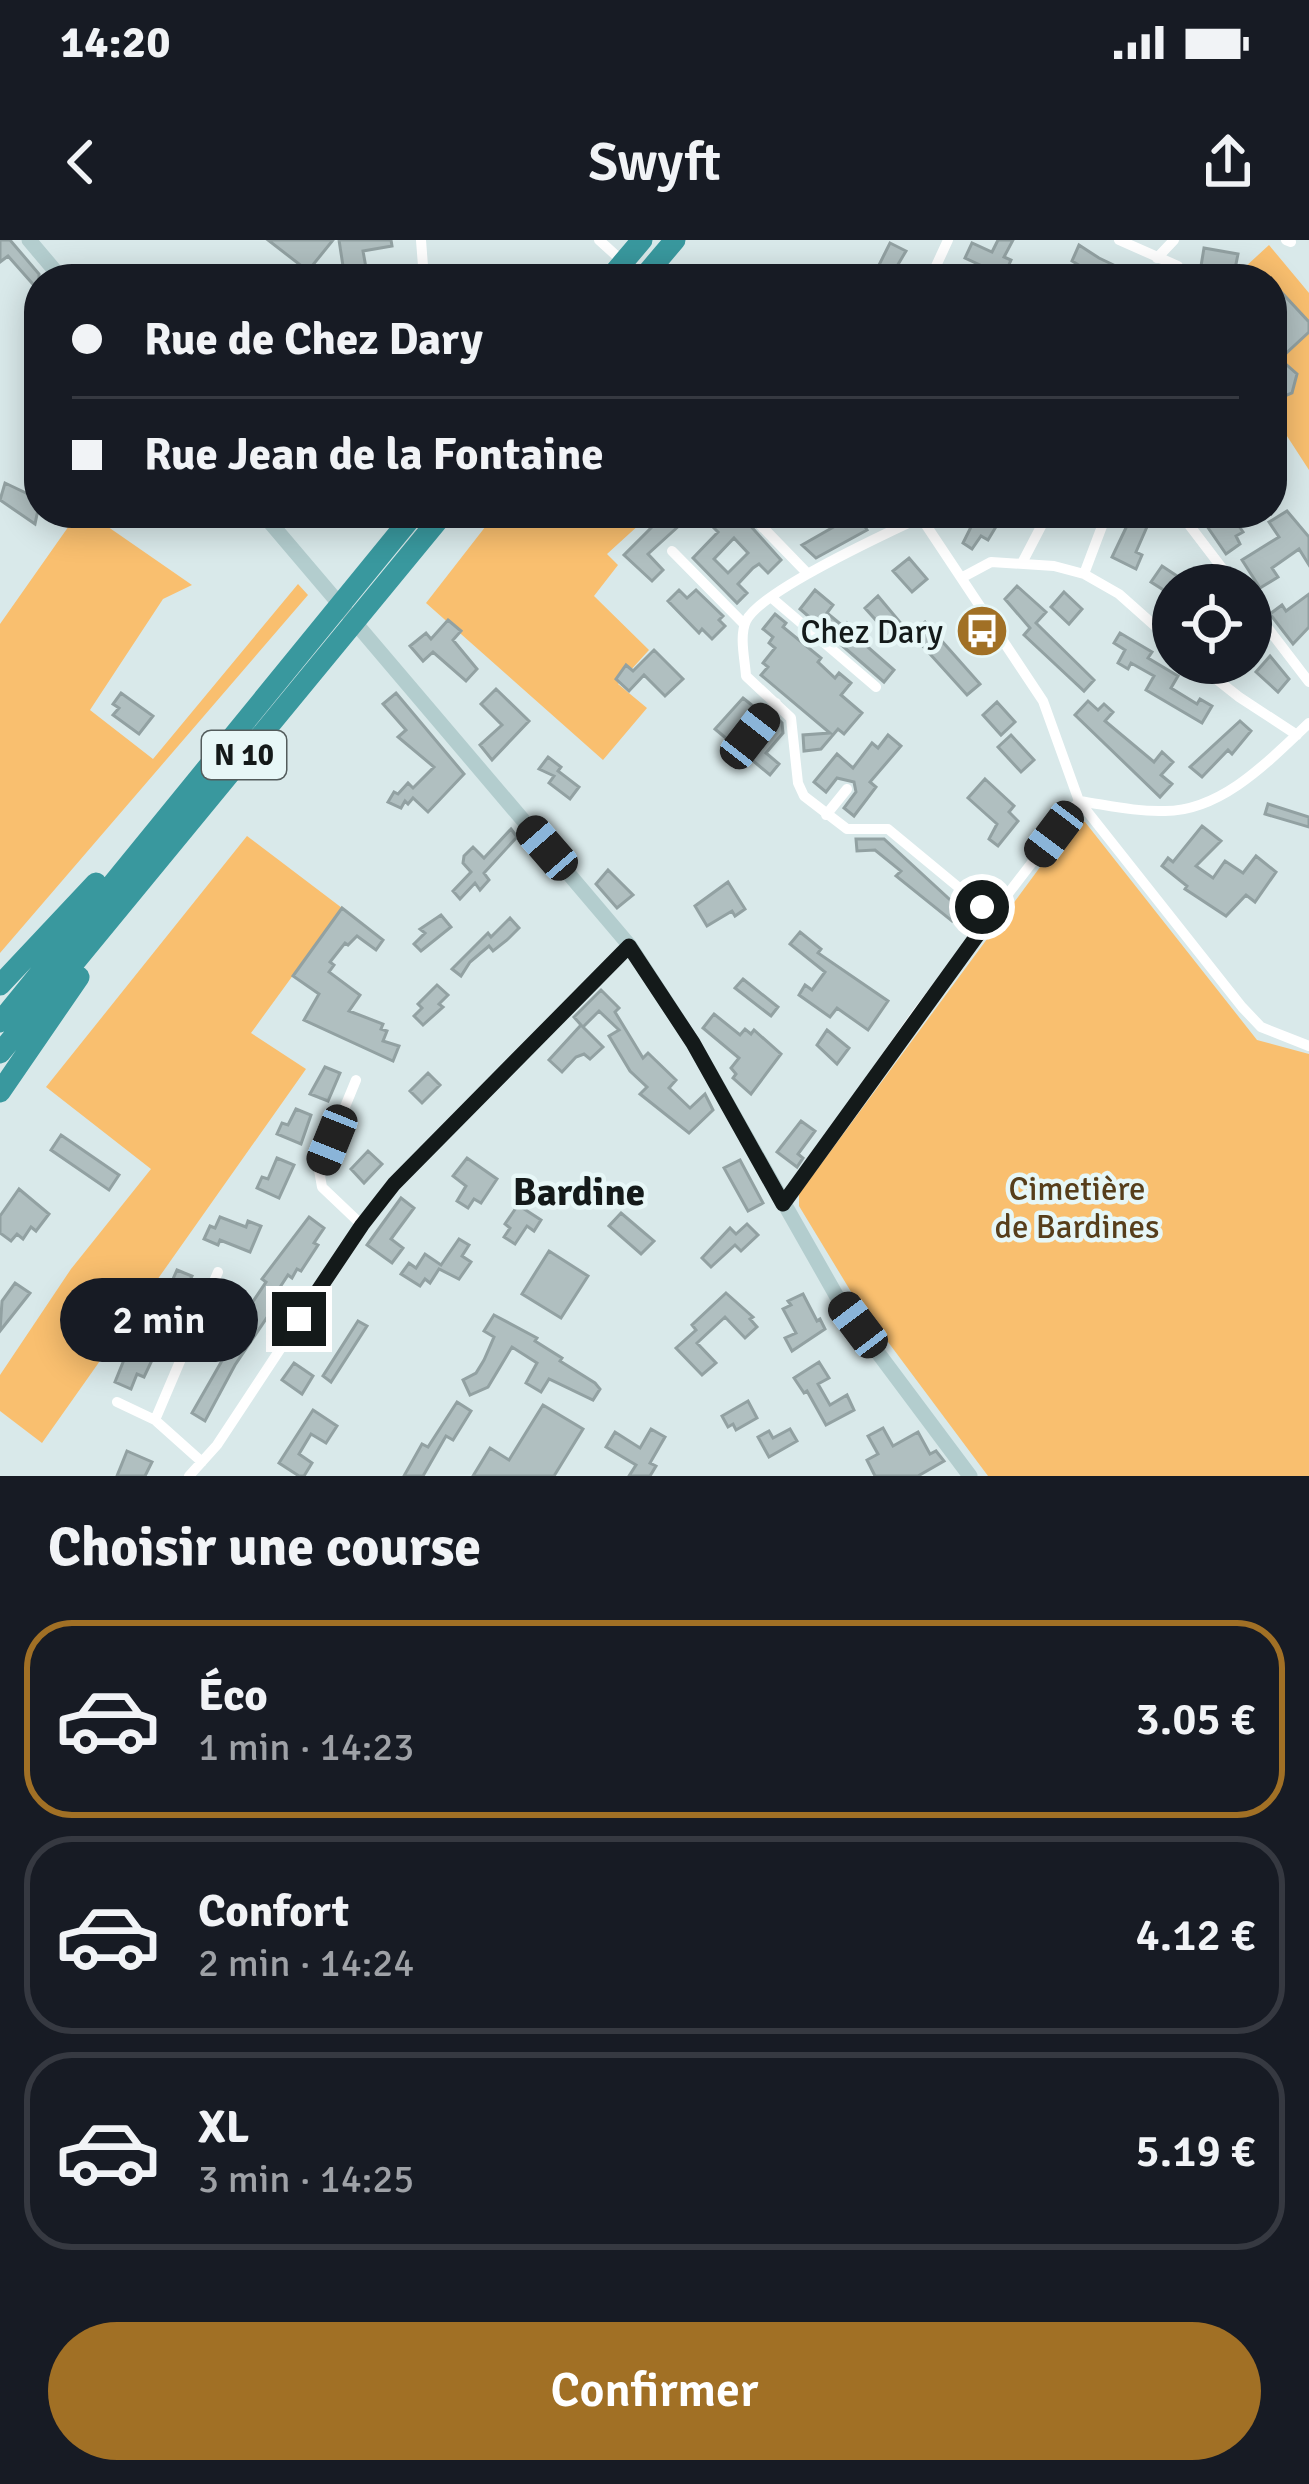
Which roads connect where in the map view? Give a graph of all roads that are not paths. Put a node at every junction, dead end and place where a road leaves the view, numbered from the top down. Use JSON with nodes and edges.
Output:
{"nodes":[{"id":1,"x":28,"y":240,"type":"edge"},
{"id":2,"x":599,"y":240,"type":"edge"},
{"id":3,"x":675,"y":240,"type":"edge"},
{"id":4,"x":1119,"y":240,"type":"edge"},
{"id":5,"x":1174,"y":240,"type":"edge"},
{"id":6,"x":1157,"y":258,"type":"junction"},
{"id":7,"x":49,"y":264,"type":"edge"},
{"id":8,"x":636,"y":264,"type":"edge"},
{"id":9,"x":655,"y":264,"type":"edge"},
{"id":10,"x":1173,"y":264,"type":"edge"},
{"id":11,"x":275,"y":528,"type":"edge"},
{"id":12,"x":406,"y":528,"type":"edge"},
{"id":13,"x":429,"y":528,"type":"edge"},
{"id":14,"x":764,"y":528,"type":"edge"},
{"id":15,"x":895,"y":528,"type":"edge"},
{"id":16,"x":929,"y":528,"type":"edge"},
{"id":17,"x":1040,"y":528,"type":"edge"},
{"id":18,"x":1102,"y":528,"type":"edge"},
{"id":19,"x":1191,"y":528,"type":"edge"},
{"id":20,"x":672,"y":551,"type":"dead end"},
{"id":21,"x":1022,"y":563,"type":"junction"},
{"id":22,"x":1219,"y":564,"type":"edge"},
{"id":23,"x":808,"y":574,"type":"junction"},
{"id":24,"x":1084,"y":574,"type":"junction"},
{"id":25,"x":963,"y":578,"type":"junction"},
{"id":26,"x":370,"y":585,"type":"junction"},
{"id":27,"x":773,"y":599,"type":"junction"},
{"id":28,"x":1152,"y":623,"type":"edge"},
{"id":29,"x":744,"y":624,"type":"junction"},
{"id":30,"x":1272,"y":634,"type":"edge"},
{"id":31,"x":324,"y":641,"type":"junction"},
{"id":32,"x":1309,"y":682,"type":"edge"},
{"id":33,"x":1223,"y":684,"type":"edge"},
{"id":34,"x":876,"y":687,"type":"dead end"},
{"id":35,"x":776,"y":703,"type":"junction"},
{"id":36,"x":1309,"y":723,"type":"edge"},
{"id":37,"x":1297,"y":735,"type":"junction"},
{"id":38,"x":750,"y":736,"type":"dead end"},
{"id":39,"x":847,"y":789,"type":"dead end"},
{"id":40,"x":1079,"y":801,"type":"junction"},
{"id":41,"x":826,"y":814,"type":"junction"},
{"id":42,"x":157,"y":862,"type":"junction"},
{"id":43,"x":127,"y":864,"type":"junction"},
{"id":44,"x":992,"y":915,"type":"junction"},
{"id":45,"x":629,"y":946,"type":"junction"},
{"id":46,"x":0,"y":985,"type":"edge"},
{"id":47,"x":0,"y":1022,"type":"edge"},
{"id":48,"x":1309,"y":1046,"type":"edge"},
{"id":49,"x":0,"y":1053,"type":"edge"},
{"id":50,"x":356,"y":1079,"type":"dead end"},
{"id":51,"x":0,"y":1092,"type":"edge"},
{"id":52,"x":783,"y":1204,"type":"junction"},
{"id":53,"x":362,"y":1225,"type":"junction"},
{"id":54,"x":218,"y":1272,"type":"dead end"},
{"id":55,"x":117,"y":1402,"type":"dead end"},
{"id":56,"x":155,"y":1420,"type":"junction"},
{"id":57,"x":202,"y":1462,"type":"junction"},
{"id":58,"x":189,"y":1476,"type":"edge"},
{"id":59,"x":970,"y":1476,"type":"edge"}],
"edges":[{"from":1,"to":7,"type":"main road"},
{"from":2,"to":8,"type":"street"},
{"from":3,"to":9,"type":"highway"},
{"from":4,"to":6,"type":"street"},
{"from":5,"to":6,"type":"street"},
{"from":6,"to":10,"type":"street"},
{"from":11,"to":45,"type":"main road"},
{"from":12,"to":26,"type":"highway","number":"N 10"},
{"from":13,"to":26,"type":"highway","number":"N 10"},
{"from":14,"to":23,"type":"street"},
{"from":15,"to":23,"type":"street"},
{"from":16,"to":25,"type":"street"},
{"from":17,"to":21,"type":"street"},
{"from":18,"to":24,"type":"street"},
{"from":19,"to":22,"type":"street"},
{"from":20,"to":29,"type":"street"},
{"from":21,"to":24,"type":"street"},
{"from":21,"to":25,"type":"street"},
{"from":23,"to":27,"type":"street"},
{"from":24,"to":28,"type":"street"},
{"from":25,"to":40,"type":"street"},
{"from":26,"to":31,"type":"highway","number":"N 10"},
{"from":27,"to":29,"type":"street"},
{"from":27,"to":34,"type":"street"},
{"from":29,"to":35,"type":"street"},
{"from":30,"to":32,"type":"street"},
{"from":31,"to":42,"type":"highway","number":"N 10"},
{"from":31,"to":43,"type":"highway","number":"N 10"},
{"from":33,"to":37,"type":"street"},
{"from":35,"to":38,"type":"street"},
{"from":35,"to":41,"type":"street"},
{"from":36,"to":37,"type":"street"},
{"from":37,"to":40,"type":"street"},
{"from":39,"to":41,"type":"street"},
{"from":40,"to":44,"type":"street"},
{"from":40,"to":48,"type":"street"},
{"from":41,"to":44,"type":"street"},
{"from":42,"to":49,"type":"highway","number":"N 10"},
{"from":42,"to":51,"type":"highway"},
{"from":43,"to":46,"type":"highway"},
{"from":43,"to":47,"type":"highway","number":"N 10"},
{"from":44,"to":52,"type":"street"},
{"from":45,"to":52,"type":"main road"},
{"from":45,"to":53,"type":"street"},
{"from":50,"to":53,"type":"street"},
{"from":52,"to":59,"type":"main road"},
{"from":53,"to":57,"type":"street"},
{"from":54,"to":56,"type":"street"},
{"from":55,"to":56,"type":"street"},
{"from":56,"to":57,"type":"street"},
{"from":57,"to":58,"type":"street"}]}
